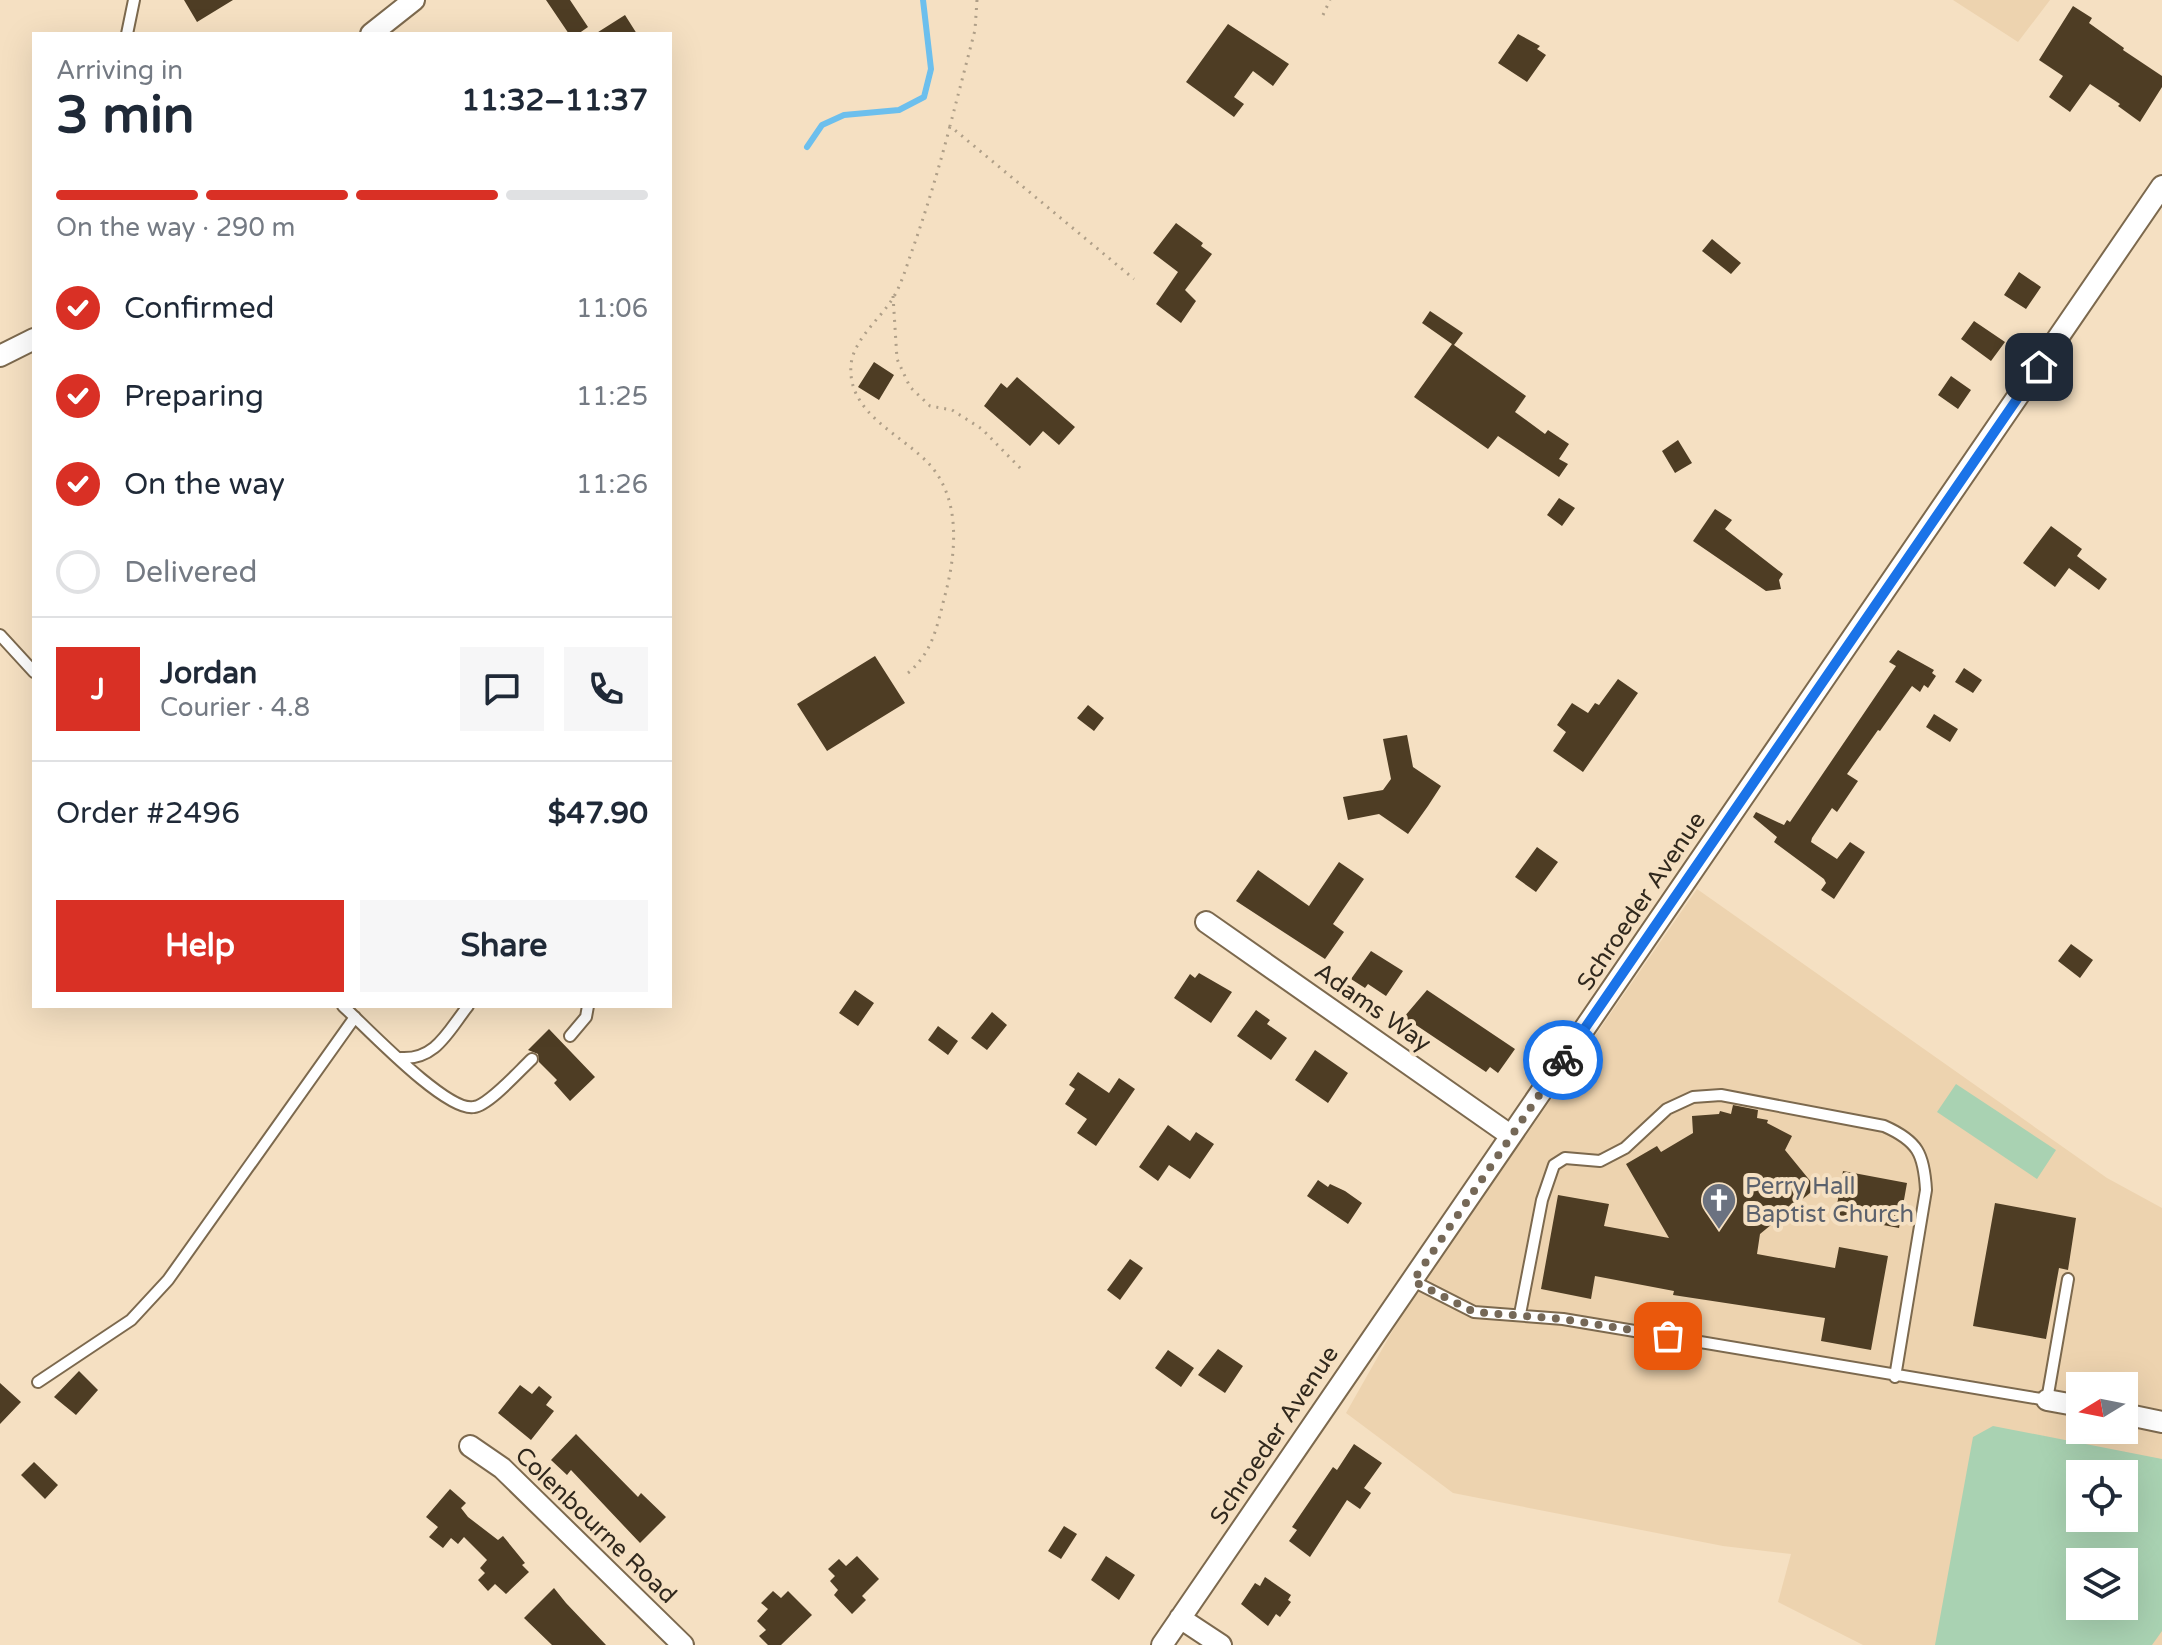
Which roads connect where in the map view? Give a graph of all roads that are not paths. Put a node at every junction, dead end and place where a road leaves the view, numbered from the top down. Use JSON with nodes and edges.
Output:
{"nodes":[{"id":1,"x":134,"y":0,"type":"edge"},
{"id":2,"x":414,"y":0,"type":"edge"},
{"id":3,"x":127,"y":32,"type":"edge"},
{"id":4,"x":374,"y":32,"type":"edge"},
{"id":5,"x":2162,"y":186,"type":"edge"},
{"id":6,"x":32,"y":340,"type":"edge"},
{"id":7,"x":0,"y":356,"type":"edge"},
{"id":8,"x":0,"y":635,"type":"edge"},
{"id":9,"x":32,"y":670,"type":"edge"},
{"id":10,"x":1206,"y":922,"type":"dead end"},
{"id":11,"x":345,"y":1008,"type":"edge"},
{"id":12,"x":466,"y":1008,"type":"edge"},
{"id":13,"x":588,"y":1008,"type":"edge"},
{"id":14,"x":355,"y":1017,"type":"junction"},
{"id":15,"x":570,"y":1036,"type":"dead end"},
{"id":16,"x":401,"y":1058,"type":"junction"},
{"id":17,"x":532,"y":1059,"type":"dead end"},
{"id":18,"x":1510,"y":1135,"type":"junction"},
{"id":19,"x":2068,"y":1279,"type":"dead end"},
{"id":20,"x":1413,"y":1281,"type":"junction"},
{"id":21,"x":1520,"y":1314,"type":"junction"},
{"id":22,"x":1895,"y":1377,"type":"junction"},
{"id":23,"x":38,"y":1382,"type":"dead end"},
{"id":24,"x":2047,"y":1400,"type":"junction"},
{"id":25,"x":2066,"y":1403,"type":"edge"},
{"id":26,"x":2138,"y":1417,"type":"edge"},
{"id":27,"x":2162,"y":1422,"type":"edge"},
{"id":28,"x":470,"y":1446,"type":"dead end"},
{"id":29,"x":1180,"y":1618,"type":"junction"},
{"id":30,"x":683,"y":1645,"type":"edge"},
{"id":31,"x":1162,"y":1645,"type":"edge"},
{"id":32,"x":1221,"y":1645,"type":"edge"}],
"edges":[{"from":1,"to":3,"type":"lane"},
{"from":2,"to":4,"type":"street"},
{"from":5,"to":18,"type":"street","name":"Schroeder Avenue"},
{"from":6,"to":7,"type":"street"},
{"from":8,"to":9,"type":"lane"},
{"from":10,"to":18,"type":"street","name":"Adams Way"},
{"from":11,"to":14,"type":"lane"},
{"from":12,"to":16,"type":"lane"},
{"from":13,"to":15,"type":"lane"},
{"from":14,"to":16,"type":"lane"},
{"from":14,"to":23,"type":"lane"},
{"from":16,"to":17,"type":"lane"},
{"from":18,"to":20,"type":"street","name":"Schroeder Avenue"},
{"from":19,"to":24,"type":"lane"},
{"from":20,"to":21,"type":"lane"},
{"from":20,"to":29,"type":"street","name":"Schroeder Avenue"},
{"from":21,"to":22,"type":"lane"},
{"from":21,"to":22,"type":"lane"},
{"from":22,"to":24,"type":"lane"},
{"from":24,"to":25,"type":"street"},
{"from":26,"to":27,"type":"street"},
{"from":28,"to":30,"type":"street","name":"Colenbourne Road"},
{"from":29,"to":31,"type":"street","name":"Schroeder Avenue"},
{"from":29,"to":32,"type":"street"}]}
